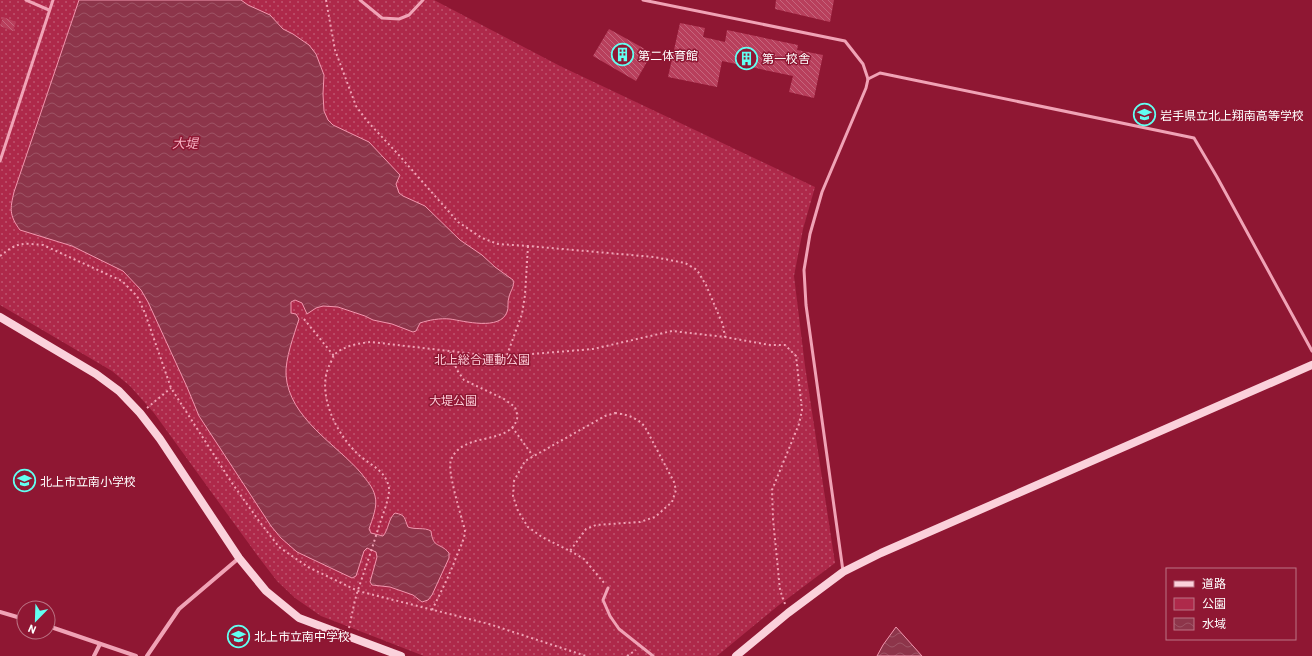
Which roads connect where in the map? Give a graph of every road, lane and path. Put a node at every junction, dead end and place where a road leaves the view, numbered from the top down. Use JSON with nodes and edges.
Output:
{"nodes":[{"id":1,"x":26,"y":0,"type":"edge"},
{"id":2,"x":53,"y":0,"type":"edge"},
{"id":3,"x":326,"y":0,"type":"edge"},
{"id":4,"x":360,"y":0,"type":"edge"},
{"id":5,"x":423,"y":0,"type":"edge"},
{"id":6,"x":643,"y":0,"type":"edge"},
{"id":7,"x":49,"y":10,"type":"junction"},
{"id":8,"x":868,"y":79,"type":"junction"},
{"id":9,"x":0,"y":162,"type":"edge"},
{"id":10,"x":528,"y":246,"type":"junction"},
{"id":11,"x":0,"y":256,"type":"edge"},
{"id":12,"x":0,"y":317,"type":"edge"},
{"id":13,"x":304,"y":319,"type":"dead end"},
{"id":14,"x":725,"y":337,"type":"junction"},
{"id":15,"x":450,"y":351,"type":"junction"},
{"id":16,"x":1312,"y":351,"type":"edge"},
{"id":17,"x":507,"y":355,"type":"junction"},
{"id":18,"x":334,"y":356,"type":"junction"},
{"id":19,"x":1312,"y":365,"type":"edge"},
{"id":20,"x":171,"y":388,"type":"junction"},
{"id":21,"x":140,"y":413,"type":"junction"},
{"id":22,"x":512,"y":428,"type":"junction"},
{"id":23,"x":533,"y":456,"type":"junction"},
{"id":24,"x":570,"y":551,"type":"junction"},
{"id":25,"x":239,"y":558,"type":"junction"},
{"id":26,"x":844,"y":572,"type":"junction"},
{"id":27,"x":608,"y":588,"type":"joint"},
{"id":28,"x":358,"y":591,"type":"junction"},
{"id":29,"x":432,"y":610,"type":"junction"},
{"id":30,"x":0,"y":612,"type":"edge"},
{"id":31,"x":788,"y":613,"type":"junction"},
{"id":32,"x":16,"y":617,"type":"edge"},
{"id":33,"x":56,"y":628,"type":"edge"},
{"id":34,"x":347,"y":637,"type":"junction"},
{"id":35,"x":100,"y":644,"type":"junction"},
{"id":36,"x":641,"y":646,"type":"junction"},
{"id":37,"x":94,"y":656,"type":"edge"},
{"id":38,"x":136,"y":656,"type":"edge"},
{"id":39,"x":147,"y":656,"type":"edge"},
{"id":40,"x":401,"y":656,"type":"edge"},
{"id":41,"x":586,"y":656,"type":"edge"},
{"id":42,"x":628,"y":656,"type":"edge"},
{"id":43,"x":653,"y":656,"type":"edge"},
{"id":44,"x":736,"y":656,"type":"edge"}],
"edges":[{"from":1,"to":7,"type":"lane"},
{"from":2,"to":7,"type":"lane"},
{"from":3,"to":10,"type":"path"},
{"from":4,"to":5,"type":"lane"},
{"from":6,"to":8,"type":"lane"},
{"from":7,"to":9,"type":"lane"},
{"from":8,"to":16,"type":"lane"},
{"from":8,"to":26,"type":"lane"},
{"from":10,"to":14,"type":"path"},
{"from":10,"to":17,"type":"path"},
{"from":11,"to":20,"type":"path"},
{"from":12,"to":21,"type":"street"},
{"from":13,"to":18,"type":"path"},
{"from":14,"to":17,"type":"path"},
{"from":14,"to":31,"type":"path"},
{"from":15,"to":17,"type":"path"},
{"from":15,"to":18,"type":"path"},
{"from":15,"to":22,"type":"path"},
{"from":18,"to":28,"type":"path"},
{"from":19,"to":26,"type":"street"},
{"from":20,"to":21,"type":"path"},
{"from":20,"to":28,"type":"path"},
{"from":21,"to":25,"type":"street"},
{"from":22,"to":23,"type":"path"},
{"from":22,"to":29,"type":"path"},
{"from":23,"to":24,"type":"path"},
{"from":23,"to":24,"type":"path"},
{"from":24,"to":27,"type":"path"},
{"from":25,"to":34,"type":"street"},
{"from":25,"to":39,"type":"street"},
{"from":26,"to":31,"type":"street"},
{"from":27,"to":36,"type":"lane"},
{"from":28,"to":29,"type":"path"},
{"from":28,"to":34,"type":"path"},
{"from":29,"to":41,"type":"path"},
{"from":30,"to":32,"type":"street"},
{"from":31,"to":44,"type":"street"},
{"from":33,"to":35,"type":"street"},
{"from":34,"to":40,"type":"street"},
{"from":35,"to":37,"type":"street"},
{"from":35,"to":38,"type":"street"},
{"from":36,"to":42,"type":"path"},
{"from":36,"to":43,"type":"lane"}]}
